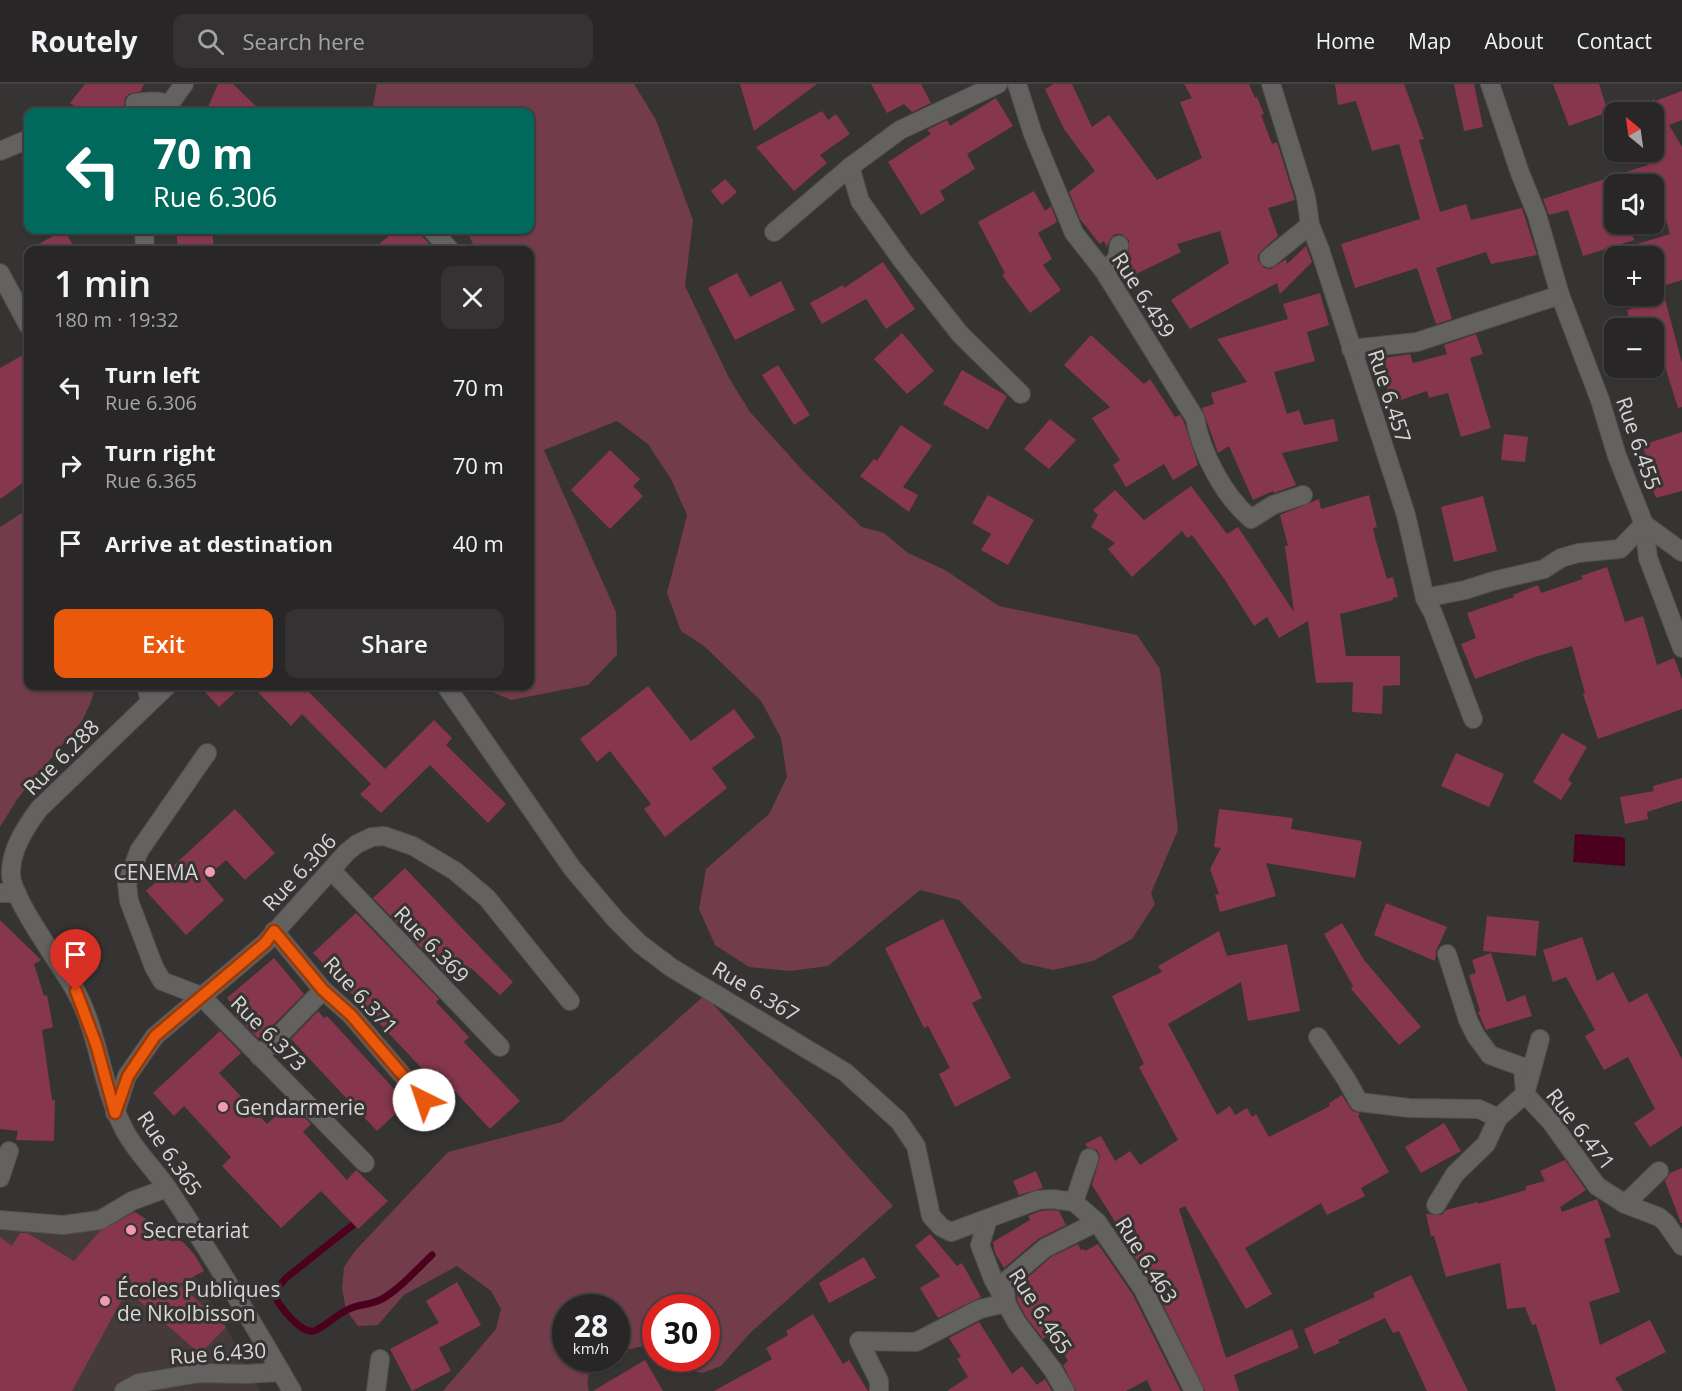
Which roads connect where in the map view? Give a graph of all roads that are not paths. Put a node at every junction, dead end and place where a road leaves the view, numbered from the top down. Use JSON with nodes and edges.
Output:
{"nodes":[{"id":1,"x":184,"y":84,"type":"edge"},
{"id":2,"x":998,"y":84,"type":"edge"},
{"id":3,"x":1017,"y":84,"type":"edge"},
{"id":4,"x":1271,"y":84,"type":"edge"},
{"id":5,"x":1490,"y":84,"type":"edge"},
{"id":6,"x":135,"y":103,"type":"dead end"},
{"id":7,"x":167,"y":108,"type":"edge"},
{"id":8,"x":170,"y":108,"type":"edge"},
{"id":9,"x":24,"y":141,"type":"edge"},
{"id":10,"x":0,"y":151,"type":"edge"},
{"id":11,"x":849,"y":167,"type":"junction"},
{"id":12,"x":1310,"y":225,"type":"junction"},
{"id":13,"x":774,"y":232,"type":"dead end"},
{"id":14,"x":436,"y":234,"type":"edge"},
{"id":15,"x":1119,"y":245,"type":"dead end"},
{"id":16,"x":446,"y":246,"type":"edge"},
{"id":17,"x":1269,"y":258,"type":"dead end"},
{"id":18,"x":1104,"y":271,"type":"junction"},
{"id":19,"x":0,"y":273,"type":"edge"},
{"id":20,"x":1560,"y":295,"type":"junction"},
{"id":21,"x":24,"y":318,"type":"edge"},
{"id":22,"x":1351,"y":349,"type":"junction"},
{"id":23,"x":1021,"y":394,"type":"dead end"},
{"id":24,"x":1303,"y":495,"type":"dead end"},
{"id":25,"x":1644,"y":524,"type":"junction"},
{"id":26,"x":1682,"y":552,"type":"edge"},
{"id":27,"x":1425,"y":598,"type":"junction"},
{"id":28,"x":1682,"y":648,"type":"edge"},
{"id":29,"x":449,"y":690,"type":"edge"},
{"id":30,"x":148,"y":693,"type":"edge"},
{"id":31,"x":1473,"y":719,"type":"dead end"},
{"id":32,"x":207,"y":753,"type":"dead end"},
{"id":33,"x":332,"y":872,"type":"junction"},
{"id":34,"x":7,"y":883,"type":"edge"},
{"id":35,"x":274,"y":931,"type":"junction"},
{"id":36,"x":1447,"y":954,"type":"dead end"},
{"id":37,"x":323,"y":990,"type":"junction"},
{"id":38,"x":201,"y":996,"type":"junction"},
{"id":39,"x":570,"y":1001,"type":"dead end"},
{"id":40,"x":1318,"y":1037,"type":"dead end"},
{"id":41,"x":1540,"y":1039,"type":"dead end"},
{"id":42,"x":500,"y":1047,"type":"dead end"},
{"id":43,"x":259,"y":1056,"type":"junction"},
{"id":44,"x":1525,"y":1094,"type":"junction"},
{"id":45,"x":115,"y":1113,"type":"junction"},
{"id":46,"x":438,"y":1117,"type":"dead end"},
{"id":47,"x":1498,"y":1118,"type":"junction"},
{"id":48,"x":9,"y":1150,"type":"dead end"},
{"id":49,"x":1089,"y":1158,"type":"dead end"},
{"id":50,"x":365,"y":1162,"type":"dead end"},
{"id":51,"x":1659,"y":1171,"type":"dead end"},
{"id":52,"x":0,"y":1178,"type":"edge"},
{"id":53,"x":167,"y":1188,"type":"junction"},
{"id":54,"x":1074,"y":1202,"type":"junction"},
{"id":55,"x":1625,"y":1204,"type":"junction"},
{"id":56,"x":1436,"y":1205,"type":"dead end"},
{"id":57,"x":988,"y":1219,"type":"junction"},
{"id":58,"x":0,"y":1220,"type":"edge"},
{"id":59,"x":1097,"y":1222,"type":"junction"},
{"id":60,"x":1682,"y":1246,"type":"edge"},
{"id":61,"x":1006,"y":1303,"type":"junction"},
{"id":62,"x":380,"y":1359,"type":"dead end"},
{"id":63,"x":281,"y":1371,"type":"junction"},
{"id":64,"x":124,"y":1391,"type":"edge"},
{"id":65,"x":292,"y":1391,"type":"edge"},
{"id":66,"x":376,"y":1391,"type":"edge"},
{"id":67,"x":879,"y":1391,"type":"edge"},
{"id":68,"x":1065,"y":1391,"type":"edge"},
{"id":69,"x":1194,"y":1391,"type":"edge"}],
"edges":[{"from":1,"to":8,"type":"street"},
{"from":2,"to":11,"type":"street"},
{"from":3,"to":18,"type":"street","name":"Rue 6.459"},
{"from":4,"to":12,"type":"street","name":"Rue 6.457"},
{"from":5,"to":20,"type":"street","name":"Rue 6.455"},
{"from":6,"to":7,"type":"street"},
{"from":9,"to":10,"type":"street"},
{"from":11,"to":13,"type":"street"},
{"from":11,"to":23,"type":"street"},
{"from":12,"to":17,"type":"street"},
{"from":12,"to":22,"type":"street","name":"Rue 6.457"},
{"from":14,"to":16,"type":"street"},
{"from":15,"to":18,"type":"street"},
{"from":18,"to":24,"type":"street","name":"Rue 6.459"},
{"from":19,"to":21,"type":"street"},
{"from":20,"to":22,"type":"street"},
{"from":20,"to":25,"type":"street","name":"Rue 6.455"},
{"from":22,"to":27,"type":"street","name":"Rue 6.457"},
{"from":25,"to":26,"type":"street"},
{"from":25,"to":27,"type":"street"},
{"from":25,"to":28,"type":"street","name":"Rue 6.455"},
{"from":27,"to":31,"type":"street","name":"Rue 6.457"},
{"from":29,"to":57,"type":"street","name":"Rue 6.367"},
{"from":30,"to":34,"type":"street","name":"Rue 6.288"},
{"from":32,"to":38,"type":"street","name":"Rue 6.373"},
{"from":33,"to":35,"type":"street","name":"Rue 6.306"},
{"from":33,"to":39,"type":"street","name":"Rue 6.306"},
{"from":33,"to":42,"type":"street","name":"Rue 6.369"},
{"from":34,"to":45,"type":"street","name":"Rue 6.365"},
{"from":35,"to":37,"type":"street","name":"Rue 6.371"},
{"from":35,"to":38,"type":"street","name":"Rue 6.306"},
{"from":36,"to":44,"type":"street","name":"Rue 6.471"},
{"from":37,"to":43,"type":"street"},
{"from":37,"to":46,"type":"street","name":"Rue 6.371"},
{"from":38,"to":43,"type":"street","name":"Rue 6.373"},
{"from":38,"to":45,"type":"street","name":"Rue 6.306"},
{"from":40,"to":47,"type":"street"},
{"from":41,"to":44,"type":"street"},
{"from":43,"to":50,"type":"street","name":"Rue 6.373"},
{"from":44,"to":47,"type":"street"},
{"from":44,"to":55,"type":"street","name":"Rue 6.471"},
{"from":45,"to":53,"type":"street","name":"Rue 6.365"},
{"from":47,"to":56,"type":"street"},
{"from":48,"to":52,"type":"street"},
{"from":49,"to":54,"type":"street"},
{"from":51,"to":55,"type":"street"},
{"from":53,"to":58,"type":"street"},
{"from":53,"to":63,"type":"street","name":"Rue 6.365"},
{"from":54,"to":57,"type":"street","name":"Rue 6.367"},
{"from":54,"to":59,"type":"street","name":"Rue 6.463"},
{"from":55,"to":60,"type":"street","name":"Rue 6.471"},
{"from":57,"to":61,"type":"street","name":"Rue 6.465"},
{"from":59,"to":61,"type":"street"},
{"from":59,"to":69,"type":"street","name":"Rue 6.463"},
{"from":61,"to":67,"type":"street"},
{"from":61,"to":68,"type":"street","name":"Rue 6.465"},
{"from":62,"to":66,"type":"street"},
{"from":63,"to":64,"type":"street","name":"Rue 6.430"},
{"from":63,"to":65,"type":"street","name":"Rue 6.365"}]}
